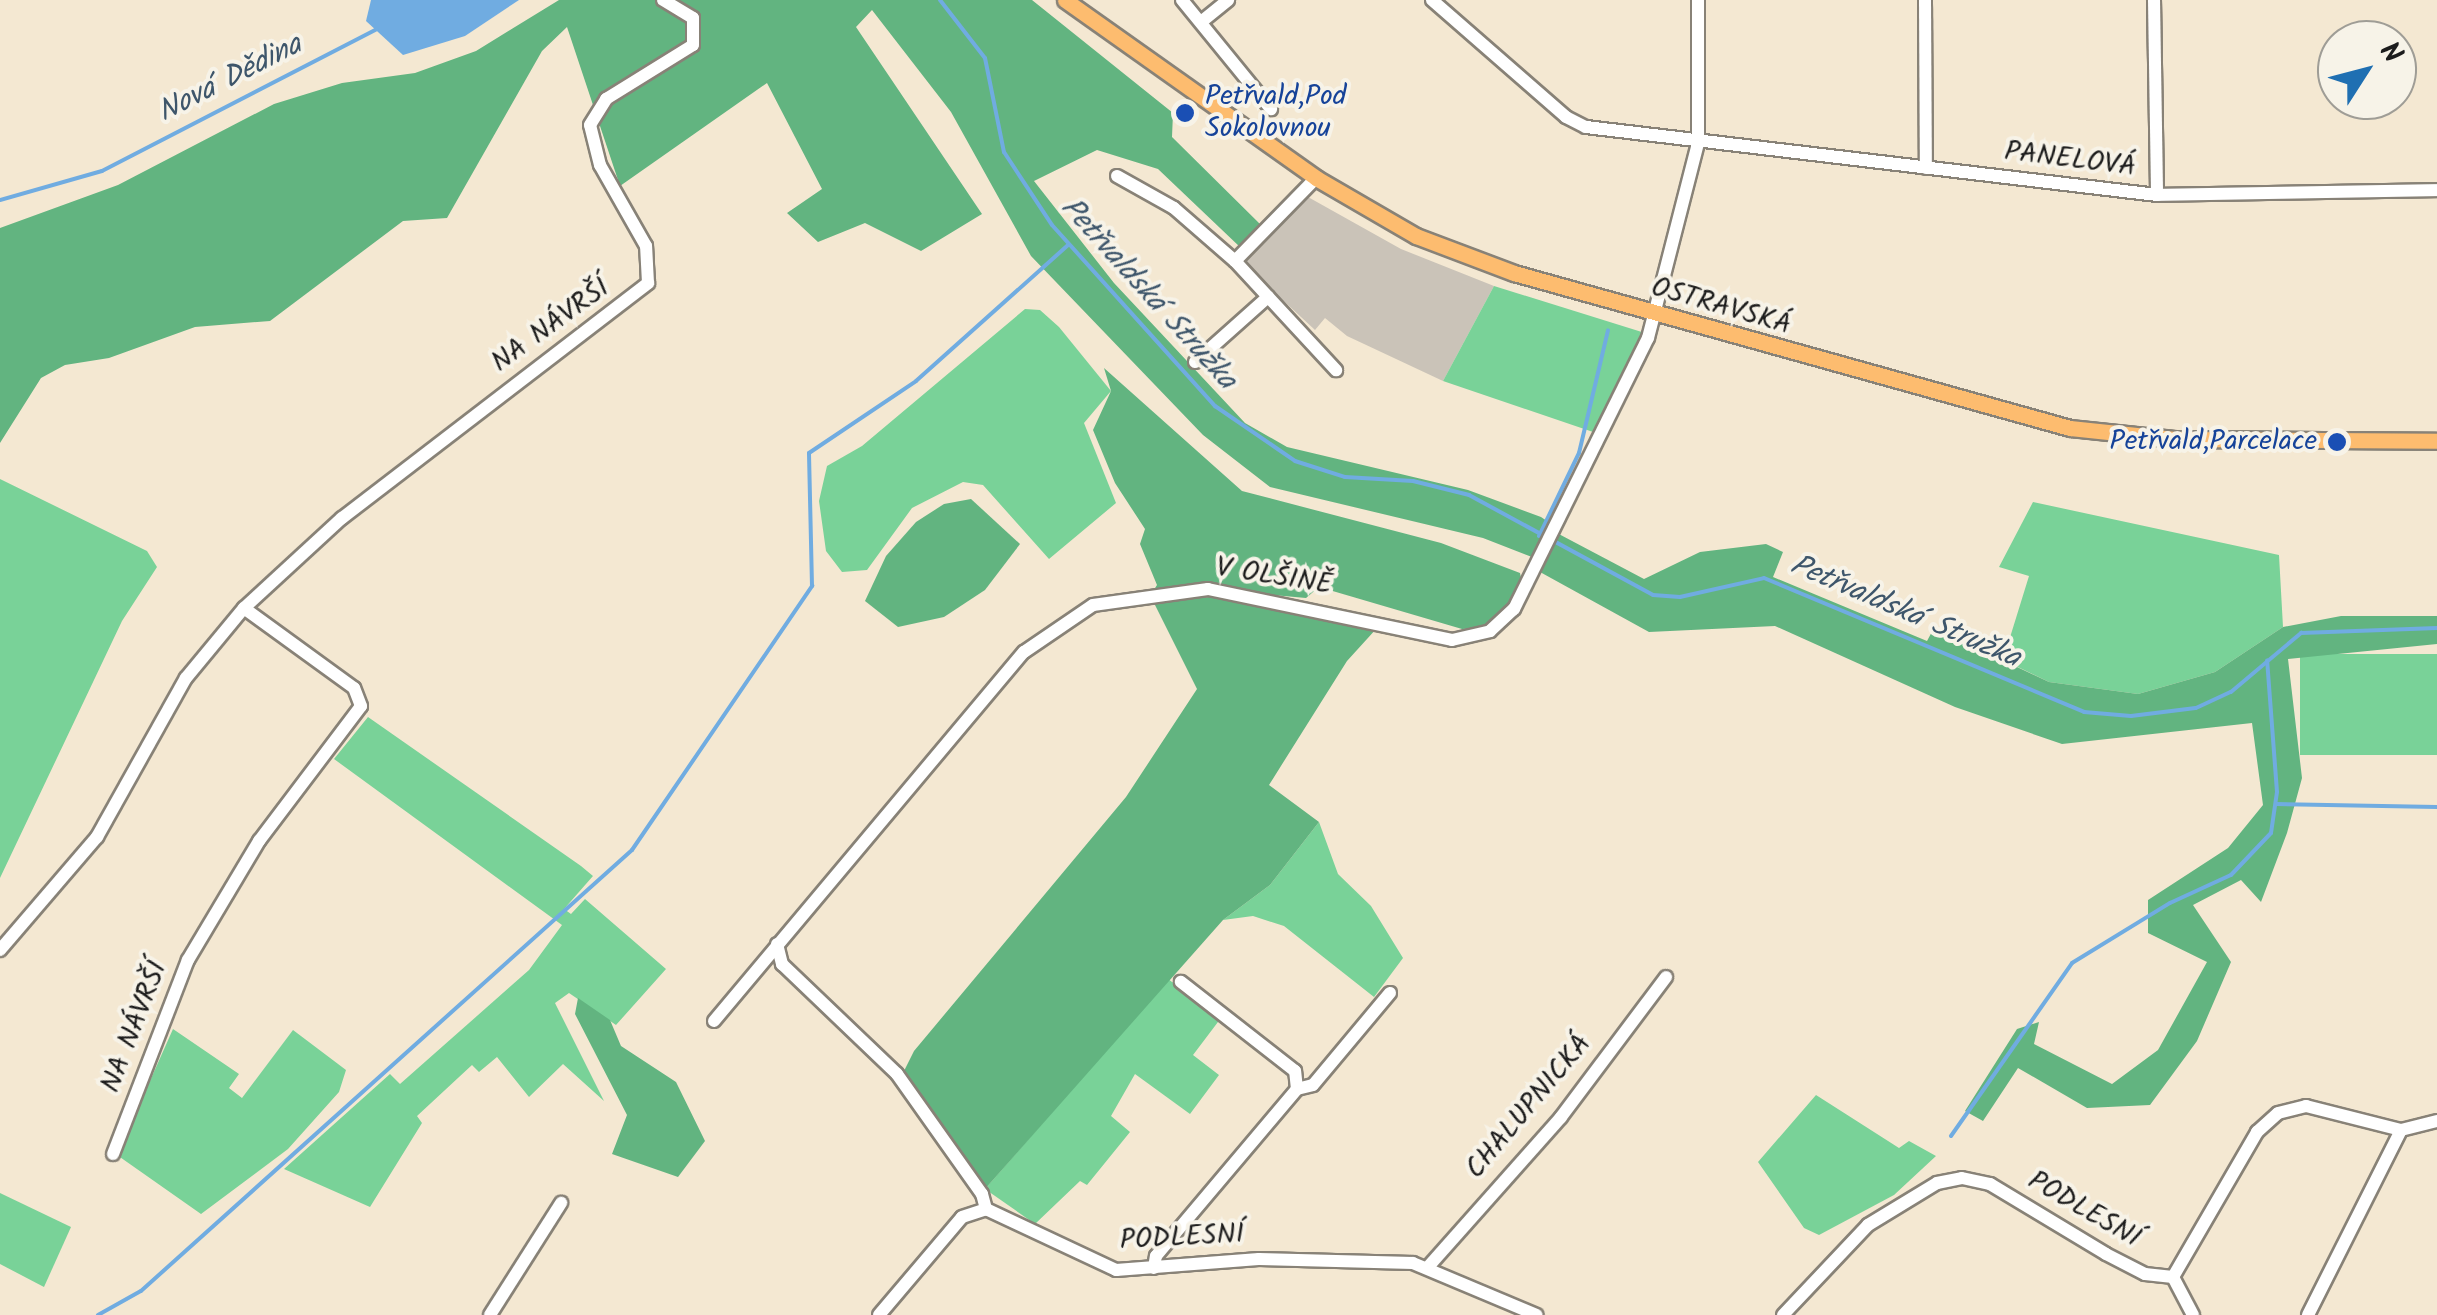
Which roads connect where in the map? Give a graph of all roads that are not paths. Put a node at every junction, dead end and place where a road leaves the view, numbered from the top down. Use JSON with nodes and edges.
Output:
{"nodes":[{"id":1,"x":663,"y":0,"type":"edge"},
{"id":2,"x":1065,"y":0,"type":"edge"},
{"id":3,"x":1182,"y":0,"type":"edge"},
{"id":4,"x":1228,"y":0,"type":"edge"},
{"id":5,"x":1432,"y":0,"type":"edge"},
{"id":6,"x":1698,"y":0,"type":"edge"},
{"id":7,"x":1925,"y":0,"type":"edge"},
{"id":8,"x":2154,"y":0,"type":"edge"},
{"id":9,"x":1201,"y":22,"type":"junction"},
{"id":10,"x":1270,"y":109,"type":"dead end"},
{"id":11,"x":1698,"y":143,"type":"junction"},
{"id":12,"x":1926,"y":168,"type":"junction"},
{"id":13,"x":1116,"y":176,"type":"dead end"},
{"id":14,"x":1316,"y":178,"type":"junction"},
{"id":15,"x":2437,"y":190,"type":"edge"},
{"id":16,"x":2157,"y":195,"type":"junction"},
{"id":17,"x":1236,"y":260,"type":"junction"},
{"id":18,"x":1268,"y":296,"type":"junction"},
{"id":19,"x":1655,"y":314,"type":"junction"},
{"id":20,"x":1195,"y":362,"type":"dead end"},
{"id":21,"x":1336,"y":370,"type":"dead end"},
{"id":22,"x":2437,"y":441,"type":"edge"},
{"id":23,"x":244,"y":608,"type":"junction"},
{"id":24,"x":777,"y":944,"type":"junction"},
{"id":25,"x":0,"y":950,"type":"edge"},
{"id":26,"x":1666,"y":978,"type":"dead end"},
{"id":27,"x":1181,"y":982,"type":"dead end"},
{"id":28,"x":1390,"y":993,"type":"dead end"},
{"id":29,"x":714,"y":1021,"type":"dead end"},
{"id":30,"x":1297,"y":1089,"type":"junction"},
{"id":31,"x":2437,"y":1121,"type":"edge"},
{"id":32,"x":2401,"y":1130,"type":"junction"},
{"id":33,"x":113,"y":1154,"type":"dead end"},
{"id":34,"x":561,"y":1203,"type":"dead end"},
{"id":35,"x":986,"y":1209,"type":"junction"},
{"id":36,"x":1428,"y":1267,"type":"junction"},
{"id":37,"x":1154,"y":1268,"type":"junction"},
{"id":38,"x":2173,"y":1277,"type":"junction"},
{"id":39,"x":490,"y":1315,"type":"edge"},
{"id":40,"x":879,"y":1315,"type":"edge"},
{"id":41,"x":1537,"y":1315,"type":"edge"},
{"id":42,"x":1783,"y":1315,"type":"edge"},
{"id":43,"x":2193,"y":1315,"type":"edge"},
{"id":44,"x":2308,"y":1315,"type":"edge"}],
"edges":[{"from":1,"to":23,"type":"street","name":"NA NÁVRŠÍ"},
{"from":2,"to":14,"type":"main road","name":"OSTRAVSKÁ"},
{"from":3,"to":9,"type":"street"},
{"from":4,"to":9,"type":"street"},
{"from":5,"to":11,"type":"street","name":"PANELOVÁ"},
{"from":6,"to":11,"type":"street","name":"V OLŠINĚ"},
{"from":7,"to":12,"type":"street"},
{"from":8,"to":16,"type":"street"},
{"from":9,"to":10,"type":"street"},
{"from":11,"to":12,"type":"street","name":"PANELOVÁ"},
{"from":11,"to":19,"type":"street","name":"V OLŠINĚ"},
{"from":12,"to":16,"type":"street","name":"PANELOVÁ"},
{"from":13,"to":17,"type":"street"},
{"from":14,"to":17,"type":"street"},
{"from":14,"to":19,"type":"main road","name":"OSTRAVSKÁ"},
{"from":15,"to":16,"type":"street","name":"PANELOVÁ"},
{"from":17,"to":18,"type":"street"},
{"from":18,"to":20,"type":"street"},
{"from":18,"to":21,"type":"street"},
{"from":19,"to":22,"type":"main road","name":"OSTRAVSKÁ"},
{"from":19,"to":24,"type":"street","name":"V OLŠINĚ"},
{"from":23,"to":25,"type":"street","name":"NA NÁVRŠÍ"},
{"from":23,"to":33,"type":"street","name":"NA NÁVRŠÍ"},
{"from":24,"to":29,"type":"street","name":"V OLŠINĚ"},
{"from":24,"to":35,"type":"street"},
{"from":26,"to":36,"type":"street","name":"CHALUPNICKÁ"},
{"from":27,"to":30,"type":"street"},
{"from":28,"to":30,"type":"street"},
{"from":30,"to":37,"type":"street"},
{"from":31,"to":32,"type":"street"},
{"from":32,"to":38,"type":"street"},
{"from":32,"to":44,"type":"street"},
{"from":34,"to":39,"type":"street"},
{"from":35,"to":37,"type":"street","name":"PODLESNÍ"},
{"from":35,"to":40,"type":"street"},
{"from":36,"to":37,"type":"street","name":"PODLESNÍ"},
{"from":36,"to":41,"type":"street","name":"PODLESNÍ"},
{"from":38,"to":42,"type":"street","name":"PODLESNÍ"},
{"from":38,"to":43,"type":"street"}]}
